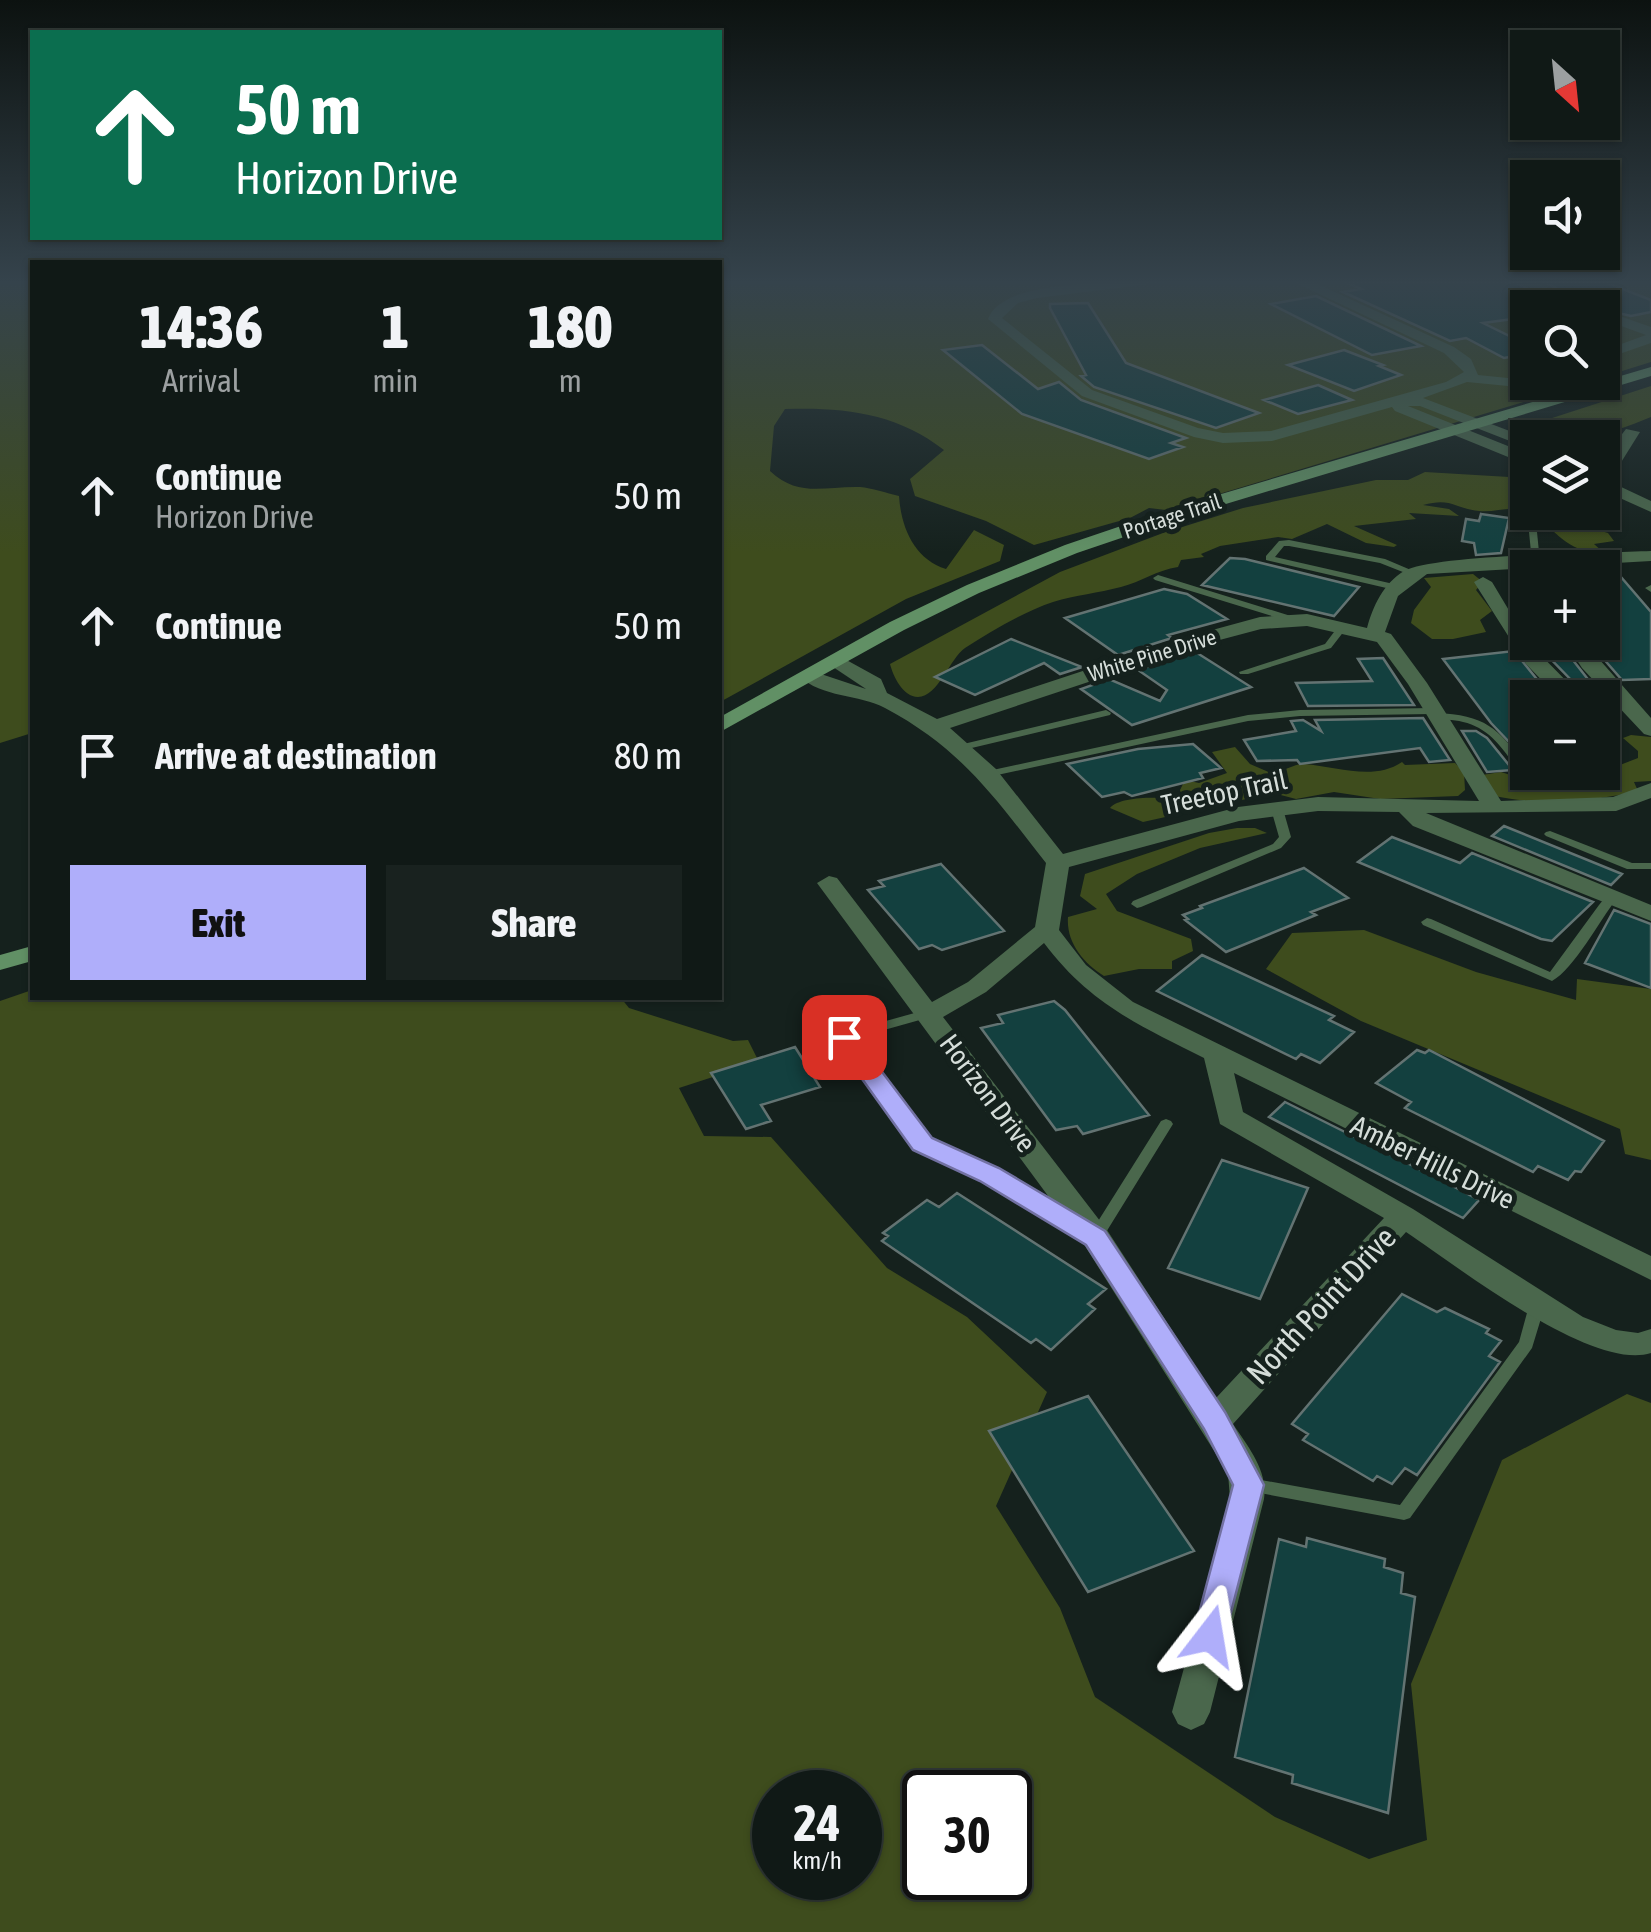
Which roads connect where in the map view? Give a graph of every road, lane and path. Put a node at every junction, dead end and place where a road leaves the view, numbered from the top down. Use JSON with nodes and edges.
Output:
{"nodes":[{"id":1,"x":1062,"y":372,"type":"edge"},
{"id":2,"x":1470,"y":372,"type":"edge"},
{"id":3,"x":1647,"y":372,"type":"edge"},
{"id":4,"x":1468,"y":378,"type":"junction"},
{"id":5,"x":1510,"y":382,"type":"edge"},
{"id":6,"x":1397,"y":400,"type":"junction"},
{"id":7,"x":1479,"y":422,"type":"junction"},
{"id":8,"x":1448,"y":431,"type":"junction"},
{"id":9,"x":1632,"y":432,"type":"dead end"},
{"id":10,"x":1510,"y":435,"type":"edge"},
{"id":11,"x":1620,"y":451,"type":"edge"},
{"id":12,"x":1510,"y":453,"type":"edge"},
{"id":13,"x":1620,"y":492,"type":"edge"},
{"id":14,"x":1651,"y":507,"type":"edge"},
{"id":15,"x":1651,"y":556,"type":"edge"},
{"id":16,"x":1620,"y":558,"type":"edge"},
{"id":17,"x":1510,"y":564,"type":"edge"},
{"id":18,"x":1414,"y":573,"type":"junction"},
{"id":19,"x":1158,"y":578,"type":"dead end"},
{"id":20,"x":1483,"y":582,"type":"dead end"},
{"id":21,"x":1395,"y":587,"type":"junction"},
{"id":22,"x":1290,"y":619,"type":"junction"},
{"id":23,"x":1344,"y":626,"type":"junction"},
{"id":24,"x":1374,"y":634,"type":"junction"},
{"id":25,"x":1589,"y":660,"type":"edge"},
{"id":26,"x":834,"y":661,"type":"junction"},
{"id":27,"x":1244,"y":672,"type":"dead end"},
{"id":28,"x":809,"y":676,"type":"junction"},
{"id":29,"x":1550,"y":680,"type":"edge"},
{"id":30,"x":878,"y":696,"type":"junction"},
{"id":31,"x":1106,"y":713,"type":"dead end"},
{"id":32,"x":1433,"y":714,"type":"junction"},
{"id":33,"x":1620,"y":717,"type":"edge"},
{"id":34,"x":722,"y":725,"type":"edge"},
{"id":35,"x":935,"y":726,"type":"junction"},
{"id":36,"x":1647,"y":728,"type":"edge"},
{"id":37,"x":959,"y":748,"type":"junction"},
{"id":38,"x":1510,"y":752,"type":"edge"},
{"id":39,"x":988,"y":774,"type":"junction"},
{"id":40,"x":1651,"y":791,"type":"edge"},
{"id":41,"x":1405,"y":806,"type":"junction"},
{"id":42,"x":1494,"y":808,"type":"junction"},
{"id":43,"x":1277,"y":809,"type":"junction"},
{"id":44,"x":1550,"y":834,"type":"dead end"},
{"id":45,"x":1058,"y":863,"type":"junction"},
{"id":46,"x":1651,"y":866,"type":"edge"},
{"id":47,"x":829,"y":883,"type":"dead end"},
{"id":48,"x":1611,"y":898,"type":"junction"},
{"id":49,"x":1138,"y":904,"type":"dead end"},
{"id":50,"x":1651,"y":914,"type":"edge"},
{"id":51,"x":1427,"y":922,"type":"dead end"},
{"id":52,"x":1047,"y":930,"type":"junction"},
{"id":53,"x":30,"y":954,"type":"edge"},
{"id":54,"x":0,"y":963,"type":"edge"},
{"id":55,"x":929,"y":1013,"type":"junction"},
{"id":56,"x":1216,"y":1054,"type":"junction"},
{"id":57,"x":1166,"y":1124,"type":"dead end"},
{"id":58,"x":1403,"y":1216,"type":"junction"},
{"id":59,"x":1096,"y":1238,"type":"junction"},
{"id":60,"x":1651,"y":1269,"type":"edge"},
{"id":61,"x":1538,"y":1302,"type":"junction"},
{"id":62,"x":1651,"y":1341,"type":"edge"},
{"id":63,"x":1215,"y":1421,"type":"junction"},
{"id":64,"x":1249,"y":1485,"type":"junction"},
{"id":65,"x":1191,"y":1712,"type":"dead end"}],
"edges":[{"from":1,"to":6,"type":"street"},
{"from":2,"to":4,"type":"street"},
{"from":3,"to":7,"type":"main road","name":"Portage Trail"},
{"from":4,"to":5,"type":"street"},
{"from":4,"to":6,"type":"street"},
{"from":6,"to":7,"type":"street"},
{"from":6,"to":8,"type":"street"},
{"from":7,"to":8,"type":"main road","name":"Portage Trail"},
{"from":7,"to":10,"type":"street"},
{"from":8,"to":12,"type":"street"},
{"from":8,"to":26,"type":"main road","name":"Portage Trail"},
{"from":9,"to":11,"type":"street"},
{"from":13,"to":14,"type":"street"},
{"from":15,"to":16,"type":"street"},
{"from":17,"to":18,"type":"street"},
{"from":18,"to":21,"type":"street"},
{"from":18,"to":21,"type":"lane"},
{"from":19,"to":22,"type":"lane"},
{"from":20,"to":29,"type":"street"},
{"from":21,"to":24,"type":"street"},
{"from":22,"to":23,"type":"street","name":"White Pine Drive"},
{"from":22,"to":35,"type":"street","name":"White Pine Drive"},
{"from":23,"to":24,"type":"street","name":"White Pine Drive"},
{"from":23,"to":27,"type":"lane"},
{"from":24,"to":32,"type":"street"},
{"from":25,"to":36,"type":"street"},
{"from":26,"to":28,"type":"main road","name":"Portage Trail"},
{"from":26,"to":30,"type":"street"},
{"from":28,"to":30,"type":"street"},
{"from":28,"to":34,"type":"main road","name":"Portage Trail"},
{"from":30,"to":35,"type":"street"},
{"from":31,"to":37,"type":"lane"},
{"from":32,"to":38,"type":"lane"},
{"from":32,"to":39,"type":"lane"},
{"from":32,"to":42,"type":"street"},
{"from":33,"to":36,"type":"street"},
{"from":35,"to":37,"type":"street"},
{"from":37,"to":39,"type":"street"},
{"from":39,"to":45,"type":"street"},
{"from":40,"to":42,"type":"street","name":"Treetop Trail"},
{"from":41,"to":42,"type":"street","name":"Treetop Trail"},
{"from":41,"to":43,"type":"street","name":"Treetop Trail"},
{"from":41,"to":48,"type":"street"},
{"from":43,"to":45,"type":"street","name":"Treetop Trail"},
{"from":43,"to":49,"type":"lane"},
{"from":44,"to":46,"type":"lane"},
{"from":45,"to":52,"type":"street"},
{"from":47,"to":55,"type":"street","name":"Horizon Drive"},
{"from":48,"to":50,"type":"street"},
{"from":48,"to":51,"type":"lane"},
{"from":52,"to":55,"type":"street","name":"Horizon Drive"},
{"from":52,"to":56,"type":"street","name":"Amber Hills Drive"},
{"from":53,"to":54,"type":"main road"},
{"from":55,"to":59,"type":"street","name":"Horizon Drive"},
{"from":55,"to":59,"type":"lane"},
{"from":56,"to":58,"type":"street","name":"Amber Hills Drive"},
{"from":56,"to":60,"type":"street","name":"Amber Hills Drive"},
{"from":57,"to":59,"type":"lane"},
{"from":58,"to":61,"type":"street","name":"North Point Drive"},
{"from":58,"to":63,"type":"street","name":"North Point Drive"},
{"from":59,"to":63,"type":"street","name":"Horizon Drive"},
{"from":61,"to":62,"type":"street","name":"North Point Drive"},
{"from":61,"to":64,"type":"lane"},
{"from":63,"to":64,"type":"street"},
{"from":64,"to":65,"type":"street"}]}
